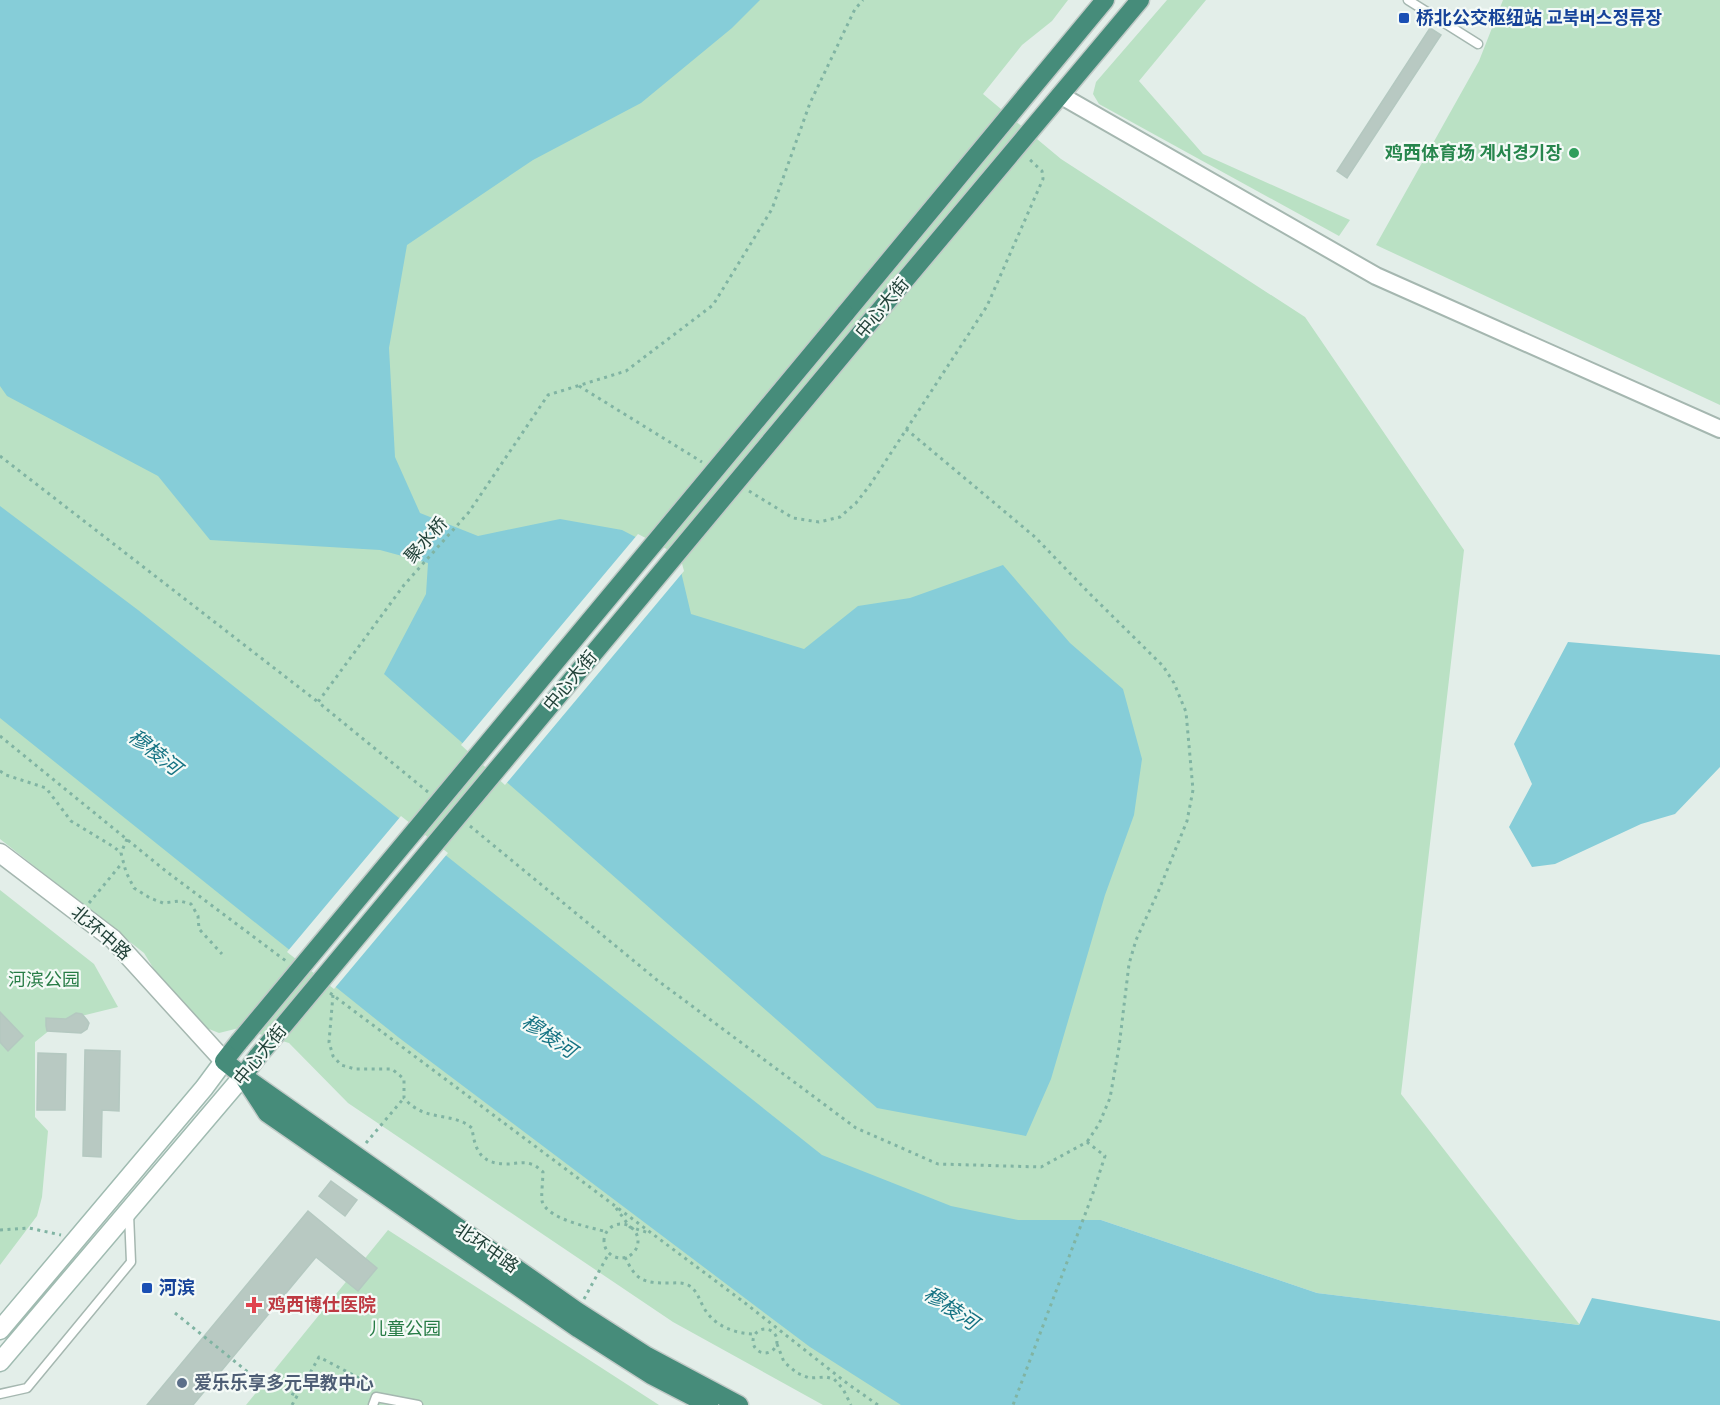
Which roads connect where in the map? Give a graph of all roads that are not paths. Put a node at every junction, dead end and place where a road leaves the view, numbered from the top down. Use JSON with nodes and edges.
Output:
{"nodes":[{"id":1,"x":1105,"y":0,"type":"edge"},
{"id":2,"x":1140,"y":0,"type":"edge"},
{"id":3,"x":1408,"y":0,"type":"edge"},
{"id":4,"x":1478,"y":44,"type":"dead end"},
{"id":5,"x":1060,"y":94,"type":"junction"},
{"id":6,"x":1720,"y":429,"type":"edge"},
{"id":7,"x":0,"y":853,"type":"edge"},
{"id":8,"x":224,"y":1061,"type":"junction"},
{"id":9,"x":243,"y":1076,"type":"junction"},
{"id":10,"x":129,"y":1211,"type":"junction"},
{"id":11,"x":0,"y":1330,"type":"edge"},
{"id":12,"x":0,"y":1362,"type":"edge"},
{"id":13,"x":0,"y":1394,"type":"edge"},
{"id":14,"x":375,"y":1401,"type":"edge"},
{"id":15,"x":418,"y":1405,"type":"edge"},
{"id":16,"x":708,"y":1405,"type":"edge"},
{"id":17,"x":739,"y":1405,"type":"edge"}],
"edges":[{"from":1,"to":8,"type":"highway","name":"中心大街","bridge":true},
{"from":2,"to":5,"type":"highway","name":"中心大街"},
{"from":3,"to":4,"type":"lane"},
{"from":5,"to":6,"type":"street"},
{"from":5,"to":9,"type":"highway","name":"中心大街","bridge":true},
{"from":7,"to":8,"type":"main road","name":"北环中路"},
{"from":8,"to":9,"type":"highway","name":"北环中路"},
{"from":8,"to":11,"type":"main road","name":"中心大街"},
{"from":9,"to":10,"type":"main road","name":"中心大街"},
{"from":9,"to":16,"type":"highway","name":"北环中路"},
{"from":9,"to":17,"type":"highway","name":"北环中路"},
{"from":10,"to":12,"type":"main road","name":"中心大街"},
{"from":10,"to":13,"type":"lane"},
{"from":14,"to":15,"type":"lane"}]}
